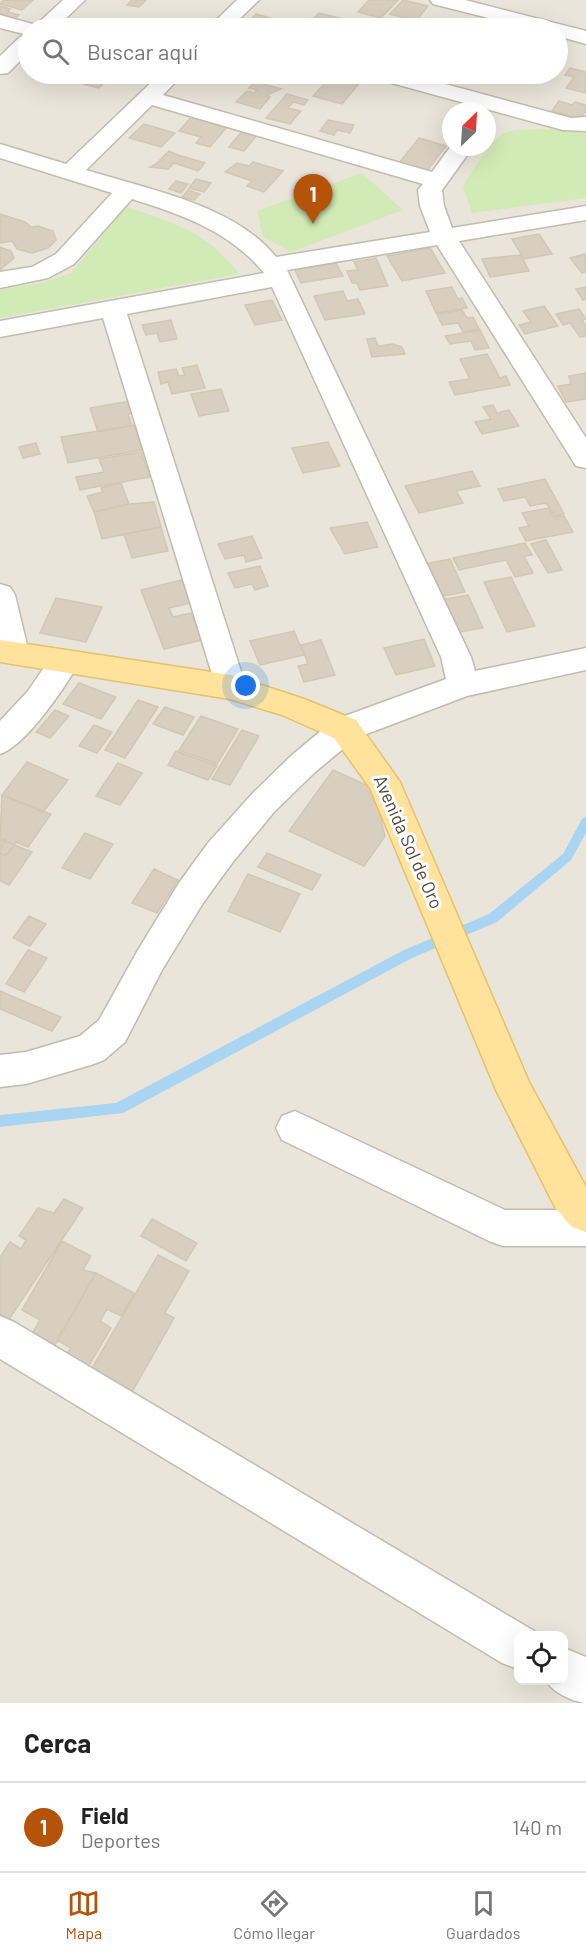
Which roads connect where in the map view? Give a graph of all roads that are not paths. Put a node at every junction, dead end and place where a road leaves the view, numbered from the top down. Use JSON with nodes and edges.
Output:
{"nodes":[{"id":1,"x":75,"y":0,"type":"edge"},
{"id":2,"x":249,"y":0,"type":"edge"},
{"id":3,"x":440,"y":0,"type":"edge"},
{"id":4,"x":55,"y":18,"type":"edge"},
{"id":5,"x":230,"y":18,"type":"edge"},
{"id":6,"x":511,"y":18,"type":"edge"},
{"id":7,"x":0,"y":21,"type":"edge"},
{"id":8,"x":18,"y":26,"type":"edge"},
{"id":9,"x":568,"y":33,"type":"edge"},
{"id":10,"x":586,"y":38,"type":"edge"},
{"id":11,"x":18,"y":51,"type":"edge"},
{"id":12,"x":0,"y":68,"type":"edge"},
{"id":13,"x":162,"y":84,"type":"edge"},
{"id":14,"x":414,"y":84,"type":"edge"},
{"id":15,"x":148,"y":97,"type":"junction"},
{"id":16,"x":466,"y":102,"type":"edge"},
{"id":17,"x":496,"y":112,"type":"edge"},
{"id":18,"x":586,"y":124,"type":"edge"},
{"id":19,"x":0,"y":151,"type":"edge"},
{"id":20,"x":455,"y":156,"type":"edge"},
{"id":21,"x":70,"y":173,"type":"junction"},
{"id":22,"x":436,"y":180,"type":"junction"},
{"id":23,"x":128,"y":190,"type":"junction"},
{"id":24,"x":586,"y":213,"type":"edge"},
{"id":25,"x":444,"y":237,"type":"junction"},
{"id":26,"x":276,"y":271,"type":"junction"},
{"id":27,"x":0,"y":280,"type":"edge"},
{"id":28,"x":113,"y":309,"type":"junction"},
{"id":29,"x":0,"y":329,"type":"edge"},
{"id":30,"x":586,"y":459,"type":"edge"},
{"id":31,"x":0,"y":595,"type":"edge"},
{"id":32,"x":7,"y":652,"type":"edge"},
{"id":33,"x":586,"y":659,"type":"edge"},
{"id":34,"x":65,"y":661,"type":"junction"},
{"id":35,"x":463,"y":685,"type":"junction"},
{"id":36,"x":231,"y":687,"type":"junction"},
{"id":37,"x":345,"y":729,"type":"junction"},
{"id":38,"x":0,"y":742,"type":"edge"},
{"id":39,"x":0,"y":1071,"type":"edge"},
{"id":40,"x":296,"y":1128,"type":"dead end"},
{"id":41,"x":586,"y":1214,"type":"edge"},
{"id":42,"x":586,"y":1228,"type":"edge"},
{"id":43,"x":0,"y":1336,"type":"edge"},
{"id":44,"x":514,"y":1644,"type":"edge"},
{"id":45,"x":568,"y":1672,"type":"edge"},
{"id":46,"x":586,"y":1682,"type":"edge"}],
"edges":[{"from":1,"to":4,"type":"street"},
{"from":2,"to":5,"type":"street"},
{"from":3,"to":6,"type":"street"},
{"from":7,"to":8,"type":"street"},
{"from":9,"to":10,"type":"street"},
{"from":11,"to":12,"type":"street"},
{"from":13,"to":15,"type":"street"},
{"from":14,"to":16,"type":"street"},
{"from":15,"to":21,"type":"street"},
{"from":15,"to":22,"type":"street"},
{"from":17,"to":18,"type":"street"},
{"from":19,"to":21,"type":"street"},
{"from":20,"to":22,"type":"street"},
{"from":21,"to":23,"type":"street"},
{"from":22,"to":25,"type":"street"},
{"from":23,"to":26,"type":"street"},
{"from":23,"to":27,"type":"street"},
{"from":24,"to":25,"type":"street"},
{"from":25,"to":26,"type":"street"},
{"from":25,"to":30,"type":"street"},
{"from":26,"to":28,"type":"street"},
{"from":26,"to":35,"type":"street"},
{"from":28,"to":29,"type":"street"},
{"from":28,"to":36,"type":"street"},
{"from":31,"to":32,"type":"street"},
{"from":32,"to":34,"type":"main road"},
{"from":33,"to":35,"type":"street"},
{"from":34,"to":36,"type":"main road"},
{"from":34,"to":38,"type":"street"},
{"from":35,"to":37,"type":"street"},
{"from":36,"to":37,"type":"main road"},
{"from":37,"to":39,"type":"street"},
{"from":37,"to":41,"type":"main road","name":"Avenida Sol de Oro"},
{"from":40,"to":42,"type":"street"},
{"from":43,"to":44,"type":"street"},
{"from":45,"to":46,"type":"street"}]}
